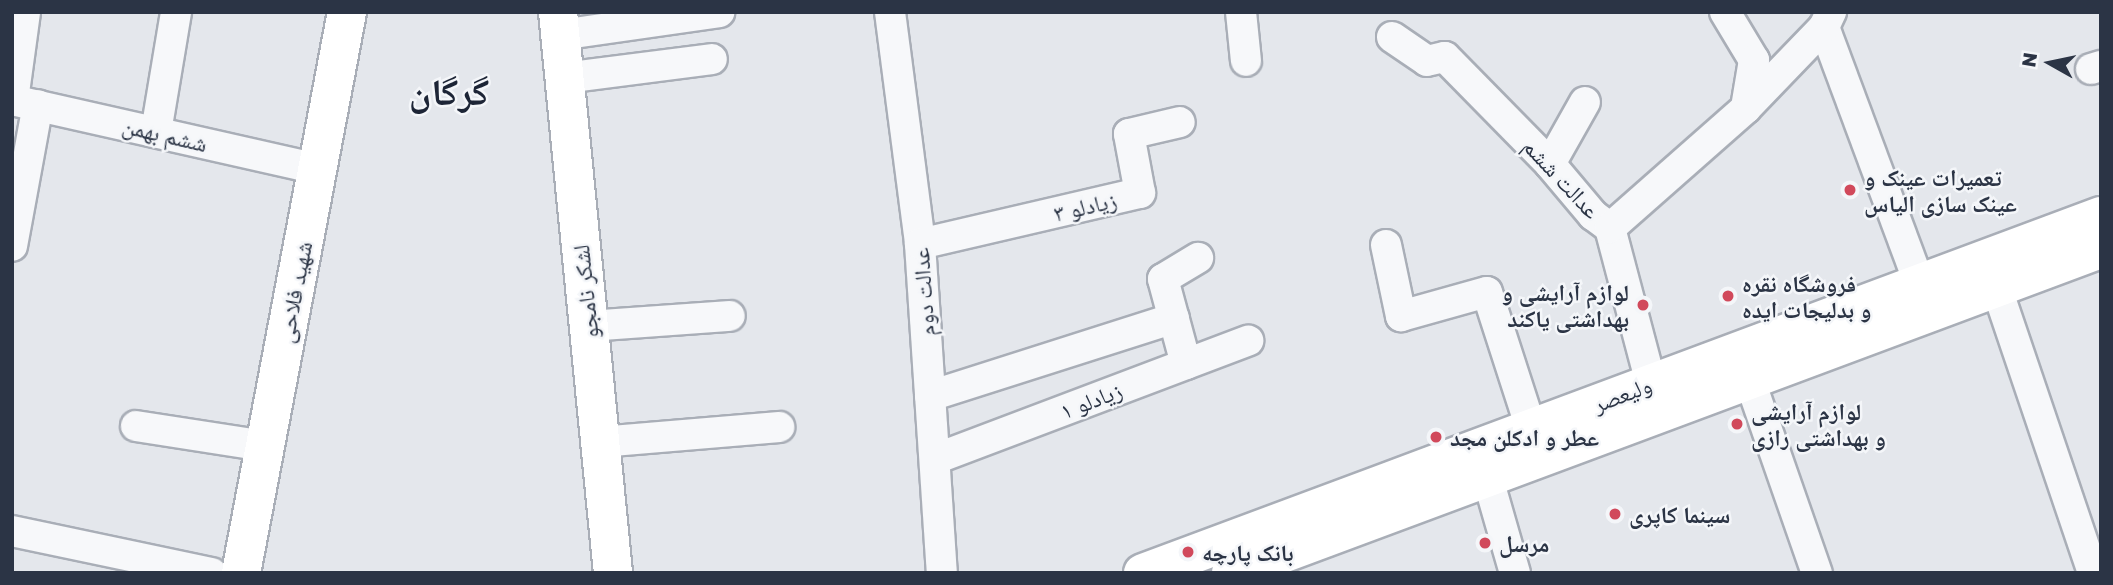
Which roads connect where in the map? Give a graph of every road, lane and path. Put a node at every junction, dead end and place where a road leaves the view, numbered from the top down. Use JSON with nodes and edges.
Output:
{"nodes":[{"id":1,"x":26,"y":12,"type":"edge"},
{"id":2,"x":176,"y":12,"type":"edge"},
{"id":3,"x":347,"y":12,"type":"edge"},
{"id":4,"x":719,"y":12,"type":"edge"},
{"id":5,"x":890,"y":12,"type":"edge"},
{"id":6,"x":1241,"y":12,"type":"edge"},
{"id":7,"x":1725,"y":12,"type":"edge"},
{"id":8,"x":1827,"y":20,"type":"edge"},
{"id":9,"x":559,"y":24,"type":"edge"},
{"id":10,"x":1392,"y":37,"type":"dead end"},
{"id":11,"x":712,"y":59,"type":"dead end"},
{"id":12,"x":1246,"y":61,"type":"dead end"},
{"id":13,"x":564,"y":78,"type":"junction"},
{"id":14,"x":21,"y":102,"type":"edge"},
{"id":15,"x":1585,"y":102,"type":"dead end"},
{"id":16,"x":1746,"y":108,"type":"junction"},
{"id":17,"x":1180,"y":122,"type":"dead end"},
{"id":18,"x":156,"y":132,"type":"junction"},
{"id":19,"x":1550,"y":164,"type":"junction"},
{"id":20,"x":317,"y":169,"type":"junction"},
{"id":21,"x":2101,"y":215,"type":"edge"},
{"id":22,"x":1610,"y":228,"type":"junction"},
{"id":23,"x":920,"y":244,"type":"junction"},
{"id":24,"x":1386,"y":245,"type":"dead end"},
{"id":25,"x":12,"y":246,"type":"edge"},
{"id":26,"x":2101,"y":249,"type":"edge"},
{"id":27,"x":1198,"y":257,"type":"dead end"},
{"id":28,"x":1919,"y":283,"type":"junction"},
{"id":29,"x":1997,"y":289,"type":"junction"},
{"id":30,"x":730,"y":316,"type":"dead end"},
{"id":31,"x":1174,"y":318,"type":"junction"},
{"id":32,"x":589,"y":326,"type":"junction"},
{"id":33,"x":1248,"y":341,"type":"dead end"},
{"id":34,"x":1186,"y":364,"type":"junction"},
{"id":35,"x":1750,"y":381,"type":"junction"},
{"id":36,"x":1651,"y":383,"type":"junction"},
{"id":37,"x":930,"y":396,"type":"junction"},
{"id":38,"x":136,"y":426,"type":"dead end"},
{"id":39,"x":779,"y":427,"type":"dead end"},
{"id":40,"x":1531,"y":428,"type":"junction"},
{"id":41,"x":600,"y":442,"type":"junction"},
{"id":42,"x":265,"y":446,"type":"junction"},
{"id":43,"x":934,"y":459,"type":"junction"},
{"id":44,"x":1488,"y":479,"type":"junction"},
{"id":45,"x":12,"y":531,"type":"edge"},
{"id":46,"x":212,"y":573,"type":"edge"},
{"id":47,"x":242,"y":573,"type":"edge"},
{"id":48,"x":613,"y":573,"type":"edge"},
{"id":49,"x":942,"y":573,"type":"edge"},
{"id":50,"x":1143,"y":573,"type":"edge"},
{"id":51,"x":1231,"y":573,"type":"edge"},
{"id":52,"x":1515,"y":573,"type":"edge"},
{"id":53,"x":1816,"y":573,"type":"edge"},
{"id":54,"x":2093,"y":573,"type":"edge"}],
"edges":[{"from":1,"to":14,"type":"street"},
{"from":2,"to":18,"type":"street"},
{"from":3,"to":20,"type":"main road","name":"شهید فلاحی"},
{"from":4,"to":9,"type":"street"},
{"from":5,"to":23,"type":"street","name":"عدالت دوم"},
{"from":6,"to":12,"type":"street"},
{"from":7,"to":16,"type":"street"},
{"from":8,"to":16,"type":"street"},
{"from":8,"to":28,"type":"street"},
{"from":9,"to":13,"type":"main road","name":"لشکر نامجو"},
{"from":10,"to":19,"type":"street","name":"عدالت ششم"},
{"from":11,"to":13,"type":"street"},
{"from":13,"to":32,"type":"main road","name":"لشکر نامجو"},
{"from":14,"to":18,"type":"street","name":"ششم بهمن"},
{"from":14,"to":25,"type":"street"},
{"from":15,"to":19,"type":"street"},
{"from":16,"to":22,"type":"street"},
{"from":17,"to":23,"type":"street","name":"زیادلو ۳"},
{"from":18,"to":20,"type":"street","name":"ششم بهمن"},
{"from":19,"to":22,"type":"street","name":"عدالت ششم"},
{"from":20,"to":42,"type":"main road","name":"شهید فلاحی"},
{"from":21,"to":28,"type":"main road","name":"ولیعصر"},
{"from":22,"to":36,"type":"street","name":"عدالت ششم"},
{"from":23,"to":37,"type":"street","name":"عدالت دوم"},
{"from":24,"to":40,"type":"street"},
{"from":26,"to":29,"type":"main road","name":"ولیعصر"},
{"from":27,"to":31,"type":"street"},
{"from":28,"to":36,"type":"main road","name":"ولیعصر"},
{"from":29,"to":35,"type":"main road","name":"ولیعصر"},
{"from":29,"to":54,"type":"street"},
{"from":30,"to":32,"type":"street"},
{"from":31,"to":34,"type":"street"},
{"from":31,"to":37,"type":"street"},
{"from":32,"to":41,"type":"main road","name":"لشکر نامجو"},
{"from":33,"to":34,"type":"street","name":"زیادلو ۱"},
{"from":34,"to":43,"type":"street","name":"زیادلو ۱"},
{"from":35,"to":44,"type":"main road","name":"ولیعصر"},
{"from":35,"to":53,"type":"street"},
{"from":36,"to":40,"type":"main road","name":"ولیعصر"},
{"from":37,"to":43,"type":"street","name":"عدالت دوم"},
{"from":38,"to":42,"type":"street"},
{"from":39,"to":41,"type":"street"},
{"from":40,"to":50,"type":"main road","name":"ولیعصر"},
{"from":41,"to":48,"type":"main road","name":"لشکر نامجو"},
{"from":42,"to":47,"type":"main road","name":"شهید فلاحی"},
{"from":43,"to":49,"type":"street","name":"عدالت دوم"},
{"from":44,"to":51,"type":"main road","name":"ولیعصر"},
{"from":44,"to":52,"type":"street"},
{"from":45,"to":46,"type":"street"}]}
